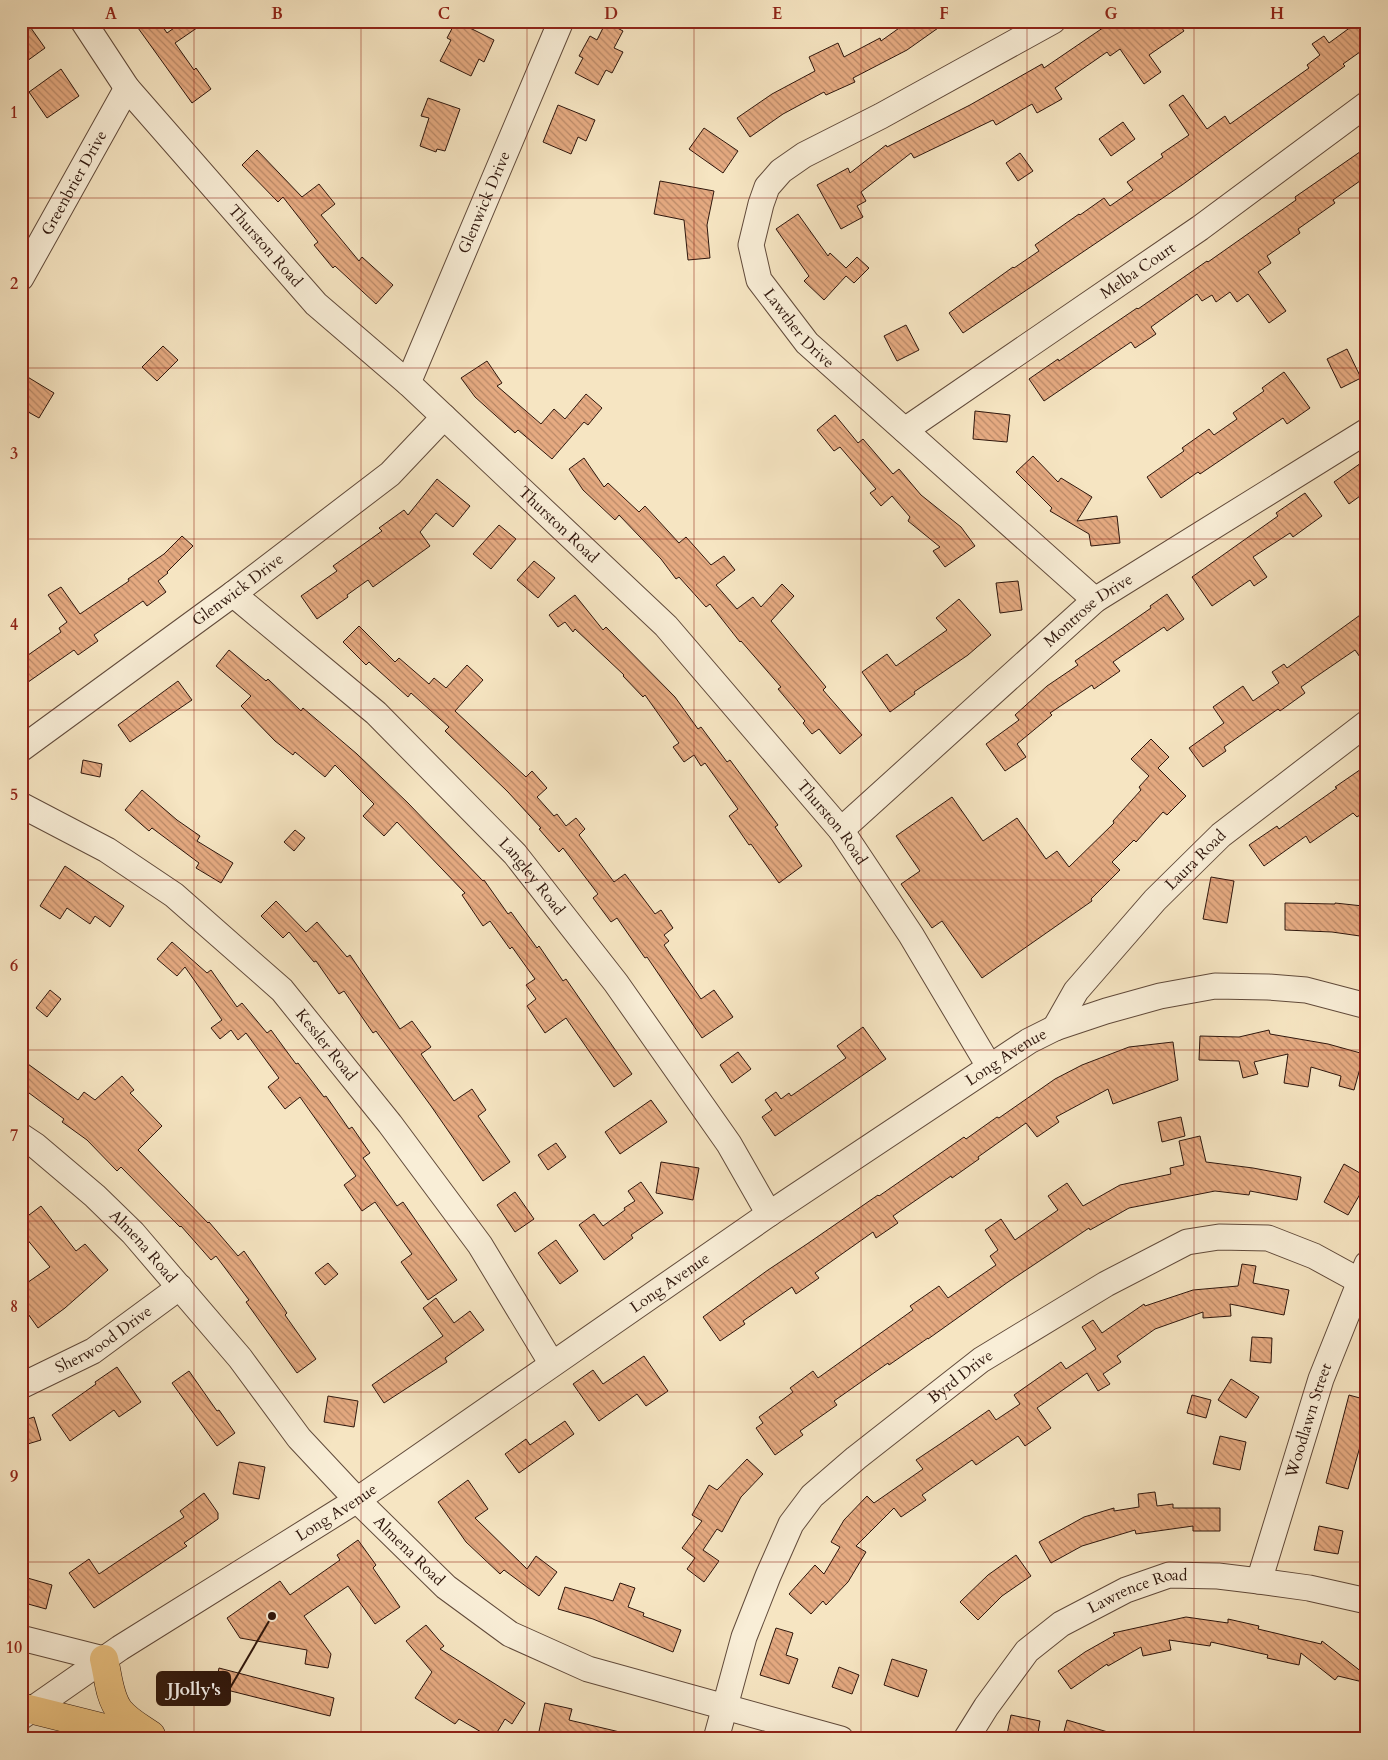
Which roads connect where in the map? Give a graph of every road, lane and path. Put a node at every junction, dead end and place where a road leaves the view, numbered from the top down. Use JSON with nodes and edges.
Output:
{"nodes":[{"id":1,"x":83,"y":21,"type":"edge"},
{"id":2,"x":561,"y":21,"type":"edge"},
{"id":3,"x":1053,"y":21,"type":"edge"},
{"id":4,"x":127,"y":88,"type":"junction"},
{"id":5,"x":1367,"y":104,"type":"edge"},
{"id":6,"x":21,"y":278,"type":"edge"},
{"id":7,"x":408,"y":383,"type":"junction"},
{"id":8,"x":444,"y":417,"type":"junction"},
{"id":9,"x":905,"y":430,"type":"junction"},
{"id":10,"x":1367,"y":431,"type":"edge"},
{"id":11,"x":233,"y":594,"type":"junction"},
{"id":12,"x":1095,"y":600,"type":"junction"},
{"id":13,"x":1367,"y":723,"type":"edge"},
{"id":14,"x":21,"y":750,"type":"edge"},
{"id":15,"x":21,"y":805,"type":"edge"},
{"id":16,"x":841,"y":830,"type":"junction"},
{"id":17,"x":1367,"y":1006,"type":"edge"},
{"id":18,"x":1056,"y":1028,"type":"junction"},
{"id":19,"x":990,"y":1066,"type":"junction"},
{"id":20,"x":21,"y":1136,"type":"edge"},
{"id":21,"x":769,"y":1214,"type":"junction"},
{"id":22,"x":1365,"y":1277,"type":"edge"},
{"id":23,"x":180,"y":1287,"type":"junction"},
{"id":24,"x":552,"y":1364,"type":"junction"},
{"id":25,"x":21,"y":1386,"type":"edge"},
{"id":26,"x":357,"y":1500,"type":"junction"},
{"id":27,"x":1259,"y":1581,"type":"junction"},
{"id":28,"x":1367,"y":1601,"type":"edge"},
{"id":29,"x":21,"y":1638,"type":"edge"},
{"id":30,"x":104,"y":1659,"type":"junction"},
{"id":31,"x":726,"y":1707,"type":"junction"},
{"id":32,"x":24,"y":1711,"type":"edge"},
{"id":33,"x":150,"y":1739,"type":"edge"},
{"id":34,"x":156,"y":1739,"type":"edge"},
{"id":35,"x":716,"y":1739,"type":"edge"},
{"id":36,"x":841,"y":1739,"type":"edge"},
{"id":37,"x":966,"y":1739,"type":"edge"}],
"edges":[{"from":1,"to":4,"type":"street","name":"Thurston Road"},
{"from":2,"to":7,"type":"street","name":"Glenwick Drive"},
{"from":3,"to":9,"type":"street","name":"Lawther Drive"},
{"from":4,"to":6,"type":"street","name":"Greenbrier Drive"},
{"from":4,"to":7,"type":"street","name":"Thurston Road"},
{"from":5,"to":9,"type":"street","name":"Melba Court"},
{"from":7,"to":8,"type":"street","name":"Thurston Road"},
{"from":8,"to":11,"type":"street","name":"Glenwick Drive"},
{"from":8,"to":16,"type":"street","name":"Thurston Road"},
{"from":9,"to":12,"type":"street","name":"Lawther Drive"},
{"from":10,"to":12,"type":"street","name":"Montrose Drive"},
{"from":11,"to":14,"type":"street","name":"Glenwick Drive"},
{"from":11,"to":21,"type":"street","name":"Langley Road"},
{"from":12,"to":16,"type":"street","name":"Montrose Drive"},
{"from":13,"to":18,"type":"street","name":"Laura Road"},
{"from":15,"to":24,"type":"street","name":"Kessler Road"},
{"from":16,"to":19,"type":"street","name":"Thurston Road"},
{"from":17,"to":18,"type":"street","name":"Long Avenue"},
{"from":18,"to":19,"type":"street","name":"Long Avenue"},
{"from":19,"to":21,"type":"street","name":"Long Avenue"},
{"from":20,"to":23,"type":"street","name":"Almena Road"},
{"from":21,"to":24,"type":"street","name":"Long Avenue"},
{"from":22,"to":27,"type":"street","name":"Woodlawn Street"},
{"from":22,"to":31,"type":"street","name":"Byrd Drive"},
{"from":23,"to":25,"type":"street","name":"Sherwood Drive"},
{"from":23,"to":26,"type":"street","name":"Almena Road"},
{"from":24,"to":26,"type":"street","name":"Long Avenue"},
{"from":26,"to":30,"type":"street","name":"Long Avenue"},
{"from":26,"to":31,"type":"street","name":"Almena Road"},
{"from":27,"to":28,"type":"street","name":"Lawrence Road"},
{"from":27,"to":37,"type":"street","name":"Lawrence Road"},
{"from":29,"to":30,"type":"street"},
{"from":30,"to":32,"type":"street","name":"Long Avenue"},
{"from":30,"to":34,"type":"main road"},
{"from":31,"to":35,"type":"street","name":"Byrd Drive"},
{"from":31,"to":36,"type":"street","name":"Almena Road"},
{"from":32,"to":33,"type":"main road"}]}
